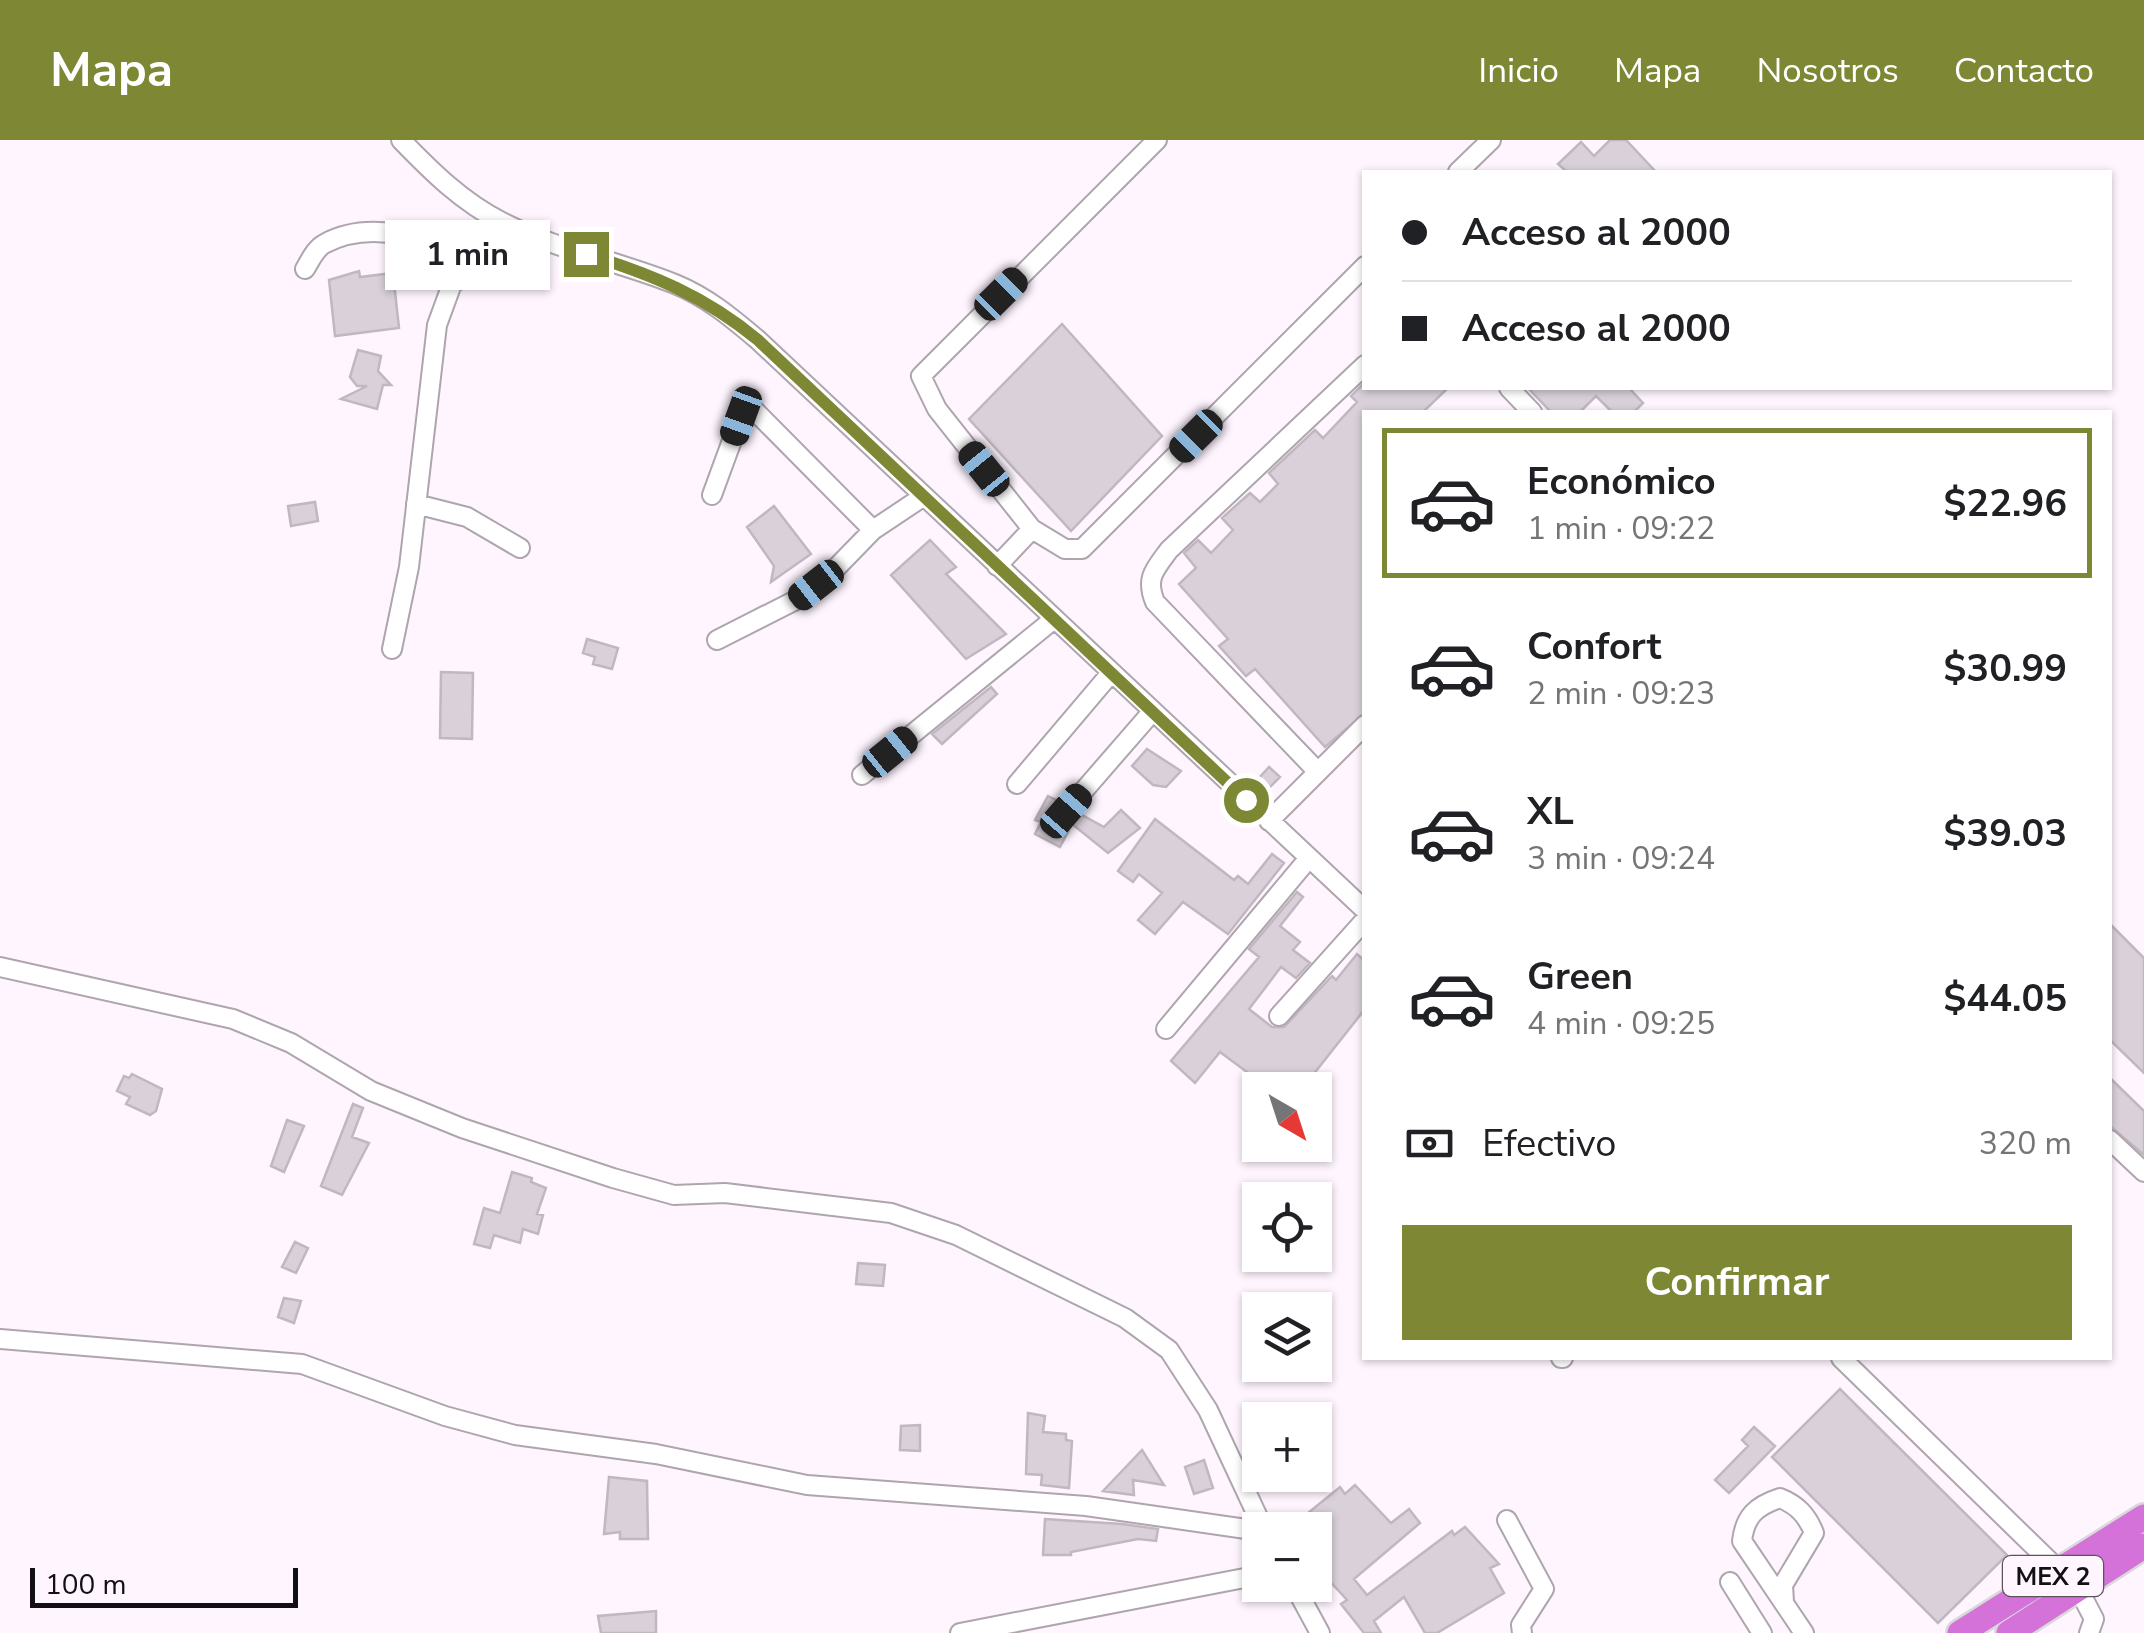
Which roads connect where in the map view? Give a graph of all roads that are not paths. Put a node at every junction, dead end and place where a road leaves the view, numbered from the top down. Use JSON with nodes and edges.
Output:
{"nodes":[{"id":1,"x":401,"y":140,"type":"edge"},
{"id":2,"x":1156,"y":140,"type":"edge"},
{"id":3,"x":1491,"y":140,"type":"edge"},
{"id":4,"x":1460,"y":170,"type":"edge"},
{"id":5,"x":531,"y":234,"type":"junction"},
{"id":6,"x":473,"y":269,"type":"junction"},
{"id":7,"x":1362,"y":269,"type":"edge"},
{"id":8,"x":305,"y":270,"type":"dead end"},
{"id":9,"x":1362,"y":368,"type":"edge"},
{"id":10,"x":1511,"y":390,"type":"edge"},
{"id":11,"x":1530,"y":410,"type":"edge"},
{"id":12,"x":712,"y":495,"type":"dead end"},
{"id":13,"x":924,"y":496,"type":"junction"},
{"id":14,"x":416,"y":504,"type":"junction"},
{"id":15,"x":1032,"y":529,"type":"junction"},
{"id":16,"x":873,"y":530,"type":"junction"},
{"id":17,"x":520,"y":548,"type":"dead end"},
{"id":18,"x":997,"y":566,"type":"junction"},
{"id":19,"x":1054,"y":619,"type":"junction"},
{"id":20,"x":718,"y":640,"type":"dead end"},
{"id":21,"x":392,"y":649,"type":"dead end"},
{"id":22,"x":1111,"y":673,"type":"junction"},
{"id":23,"x":1152,"y":712,"type":"junction"},
{"id":24,"x":1362,"y":727,"type":"edge"},
{"id":25,"x":1318,"y":772,"type":"junction"},
{"id":26,"x":862,"y":775,"type":"dead end"},
{"id":27,"x":1017,"y":784,"type":"dead end"},
{"id":28,"x":1066,"y":811,"type":"dead end"},
{"id":29,"x":1269,"y":822,"type":"junction"},
{"id":30,"x":1309,"y":858,"type":"junction"},
{"id":31,"x":1362,"y":907,"type":"edge"},
{"id":32,"x":1362,"y":923,"type":"edge"},
{"id":33,"x":0,"y":968,"type":"edge"},
{"id":34,"x":1279,"y":1016,"type":"dead end"},
{"id":35,"x":1166,"y":1029,"type":"dead end"},
{"id":36,"x":2112,"y":1142,"type":"edge"},
{"id":37,"x":2144,"y":1172,"type":"edge"},
{"id":38,"x":0,"y":1338,"type":"edge"},
{"id":39,"x":1843,"y":1360,"type":"edge"},
{"id":40,"x":1254,"y":1512,"type":"edge"},
{"id":41,"x":2144,"y":1517,"type":"edge"},
{"id":42,"x":1507,"y":1520,"type":"dead end"},
{"id":43,"x":1242,"y":1528,"type":"edge"},
{"id":44,"x":2144,"y":1546,"type":"edge"},
{"id":45,"x":1242,"y":1578,"type":"edge"},
{"id":46,"x":2071,"y":1580,"type":"junction"},
{"id":47,"x":1730,"y":1582,"type":"dead end"},
{"id":48,"x":1303,"y":1602,"type":"edge"},
{"id":49,"x":1784,"y":1602,"type":"junction"},
{"id":50,"x":960,"y":1633,"type":"edge"},
{"id":51,"x":1320,"y":1633,"type":"edge"},
{"id":52,"x":1522,"y":1633,"type":"edge"},
{"id":53,"x":1762,"y":1633,"type":"edge"},
{"id":54,"x":1804,"y":1633,"type":"edge"},
{"id":55,"x":1960,"y":1633,"type":"edge"},
{"id":56,"x":2010,"y":1633,"type":"edge"},
{"id":57,"x":2089,"y":1633,"type":"edge"}],
"edges":[{"from":1,"to":5,"type":"street"},
{"from":2,"to":15,"type":"street"},
{"from":3,"to":4,"type":"street"},
{"from":5,"to":6,"type":"street"},
{"from":5,"to":13,"type":"street"},
{"from":6,"to":8,"type":"street"},
{"from":6,"to":14,"type":"street"},
{"from":7,"to":15,"type":"street"},
{"from":9,"to":25,"type":"street"},
{"from":10,"to":11,"type":"street"},
{"from":12,"to":16,"type":"street"},
{"from":13,"to":16,"type":"street"},
{"from":13,"to":18,"type":"street"},
{"from":14,"to":17,"type":"street"},
{"from":14,"to":21,"type":"street"},
{"from":15,"to":18,"type":"street"},
{"from":16,"to":20,"type":"street"},
{"from":18,"to":19,"type":"street"},
{"from":19,"to":22,"type":"street"},
{"from":19,"to":26,"type":"street"},
{"from":22,"to":23,"type":"street"},
{"from":22,"to":27,"type":"street"},
{"from":23,"to":28,"type":"street"},
{"from":23,"to":29,"type":"street"},
{"from":24,"to":25,"type":"street"},
{"from":25,"to":29,"type":"street"},
{"from":29,"to":30,"type":"street"},
{"from":30,"to":31,"type":"street"},
{"from":30,"to":35,"type":"street"},
{"from":32,"to":34,"type":"street"},
{"from":33,"to":40,"type":"street"},
{"from":36,"to":37,"type":"street"},
{"from":38,"to":43,"type":"street"},
{"from":39,"to":46,"type":"street"},
{"from":41,"to":46,"type":"highway","number":"MEX 2"},
{"from":42,"to":52,"type":"street"},
{"from":44,"to":46,"type":"highway","number":"MEX 2"},
{"from":45,"to":50,"type":"street"},
{"from":46,"to":55,"type":"highway","number":"MEX 2"},
{"from":46,"to":56,"type":"highway","number":"MEX 2"},
{"from":46,"to":57,"type":"street"},
{"from":47,"to":53,"type":"street"},
{"from":48,"to":51,"type":"street"},
{"from":49,"to":49,"type":"street"},
{"from":49,"to":54,"type":"street"}]}
